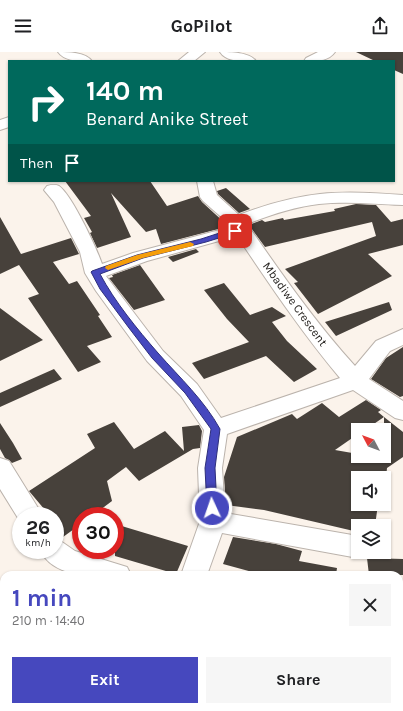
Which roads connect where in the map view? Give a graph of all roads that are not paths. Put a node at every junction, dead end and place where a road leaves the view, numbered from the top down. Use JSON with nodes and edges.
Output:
{"nodes":[{"id":1,"x":65,"y":52,"type":"edge"},
{"id":2,"x":198,"y":52,"type":"edge"},
{"id":3,"x":227,"y":52,"type":"edge"},
{"id":4,"x":328,"y":52,"type":"edge"},
{"id":5,"x":83,"y":60,"type":"edge"},
{"id":6,"x":186,"y":60,"type":"edge"},
{"id":7,"x":247,"y":60,"type":"edge"},
{"id":8,"x":313,"y":60,"type":"edge"},
{"id":9,"x":205,"y":182,"type":"edge"},
{"id":10,"x":53,"y":190,"type":"dead end"},
{"id":11,"x":403,"y":200,"type":"edge"},
{"id":12,"x":237,"y":222,"type":"junction"},
{"id":13,"x":95,"y":272,"type":"junction"},
{"id":14,"x":403,"y":336,"type":"edge"},
{"id":15,"x":355,"y":380,"type":"junction"},
{"id":16,"x":403,"y":412,"type":"edge"},
{"id":17,"x":216,"y":429,"type":"junction"},
{"id":18,"x":0,"y":468,"type":"edge"},
{"id":19,"x":24,"y":507,"type":"edge"},
{"id":20,"x":213,"y":521,"type":"junction"},
{"id":21,"x":351,"y":546,"type":"edge"},
{"id":22,"x":64,"y":558,"type":"edge"},
{"id":23,"x":104,"y":571,"type":"edge"},
{"id":24,"x":195,"y":571,"type":"edge"}],
"edges":[{"from":1,"to":5,"type":"street"},
{"from":2,"to":6,"type":"street"},
{"from":3,"to":7,"type":"street"},
{"from":4,"to":8,"type":"street"},
{"from":9,"to":12,"type":"street","name":"Mbadiwe Crescent"},
{"from":10,"to":13,"type":"street"},
{"from":11,"to":12,"type":"street"},
{"from":12,"to":13,"type":"street"},
{"from":12,"to":15,"type":"street","name":"Mbadiwe Crescent"},
{"from":13,"to":17,"type":"street"},
{"from":14,"to":15,"type":"street"},
{"from":15,"to":16,"type":"street","name":"Mbadiwe Crescent"},
{"from":15,"to":17,"type":"street"},
{"from":17,"to":20,"type":"street"},
{"from":18,"to":19,"type":"street"},
{"from":20,"to":21,"type":"street"},
{"from":20,"to":24,"type":"street"},
{"from":22,"to":23,"type":"street"}]}
